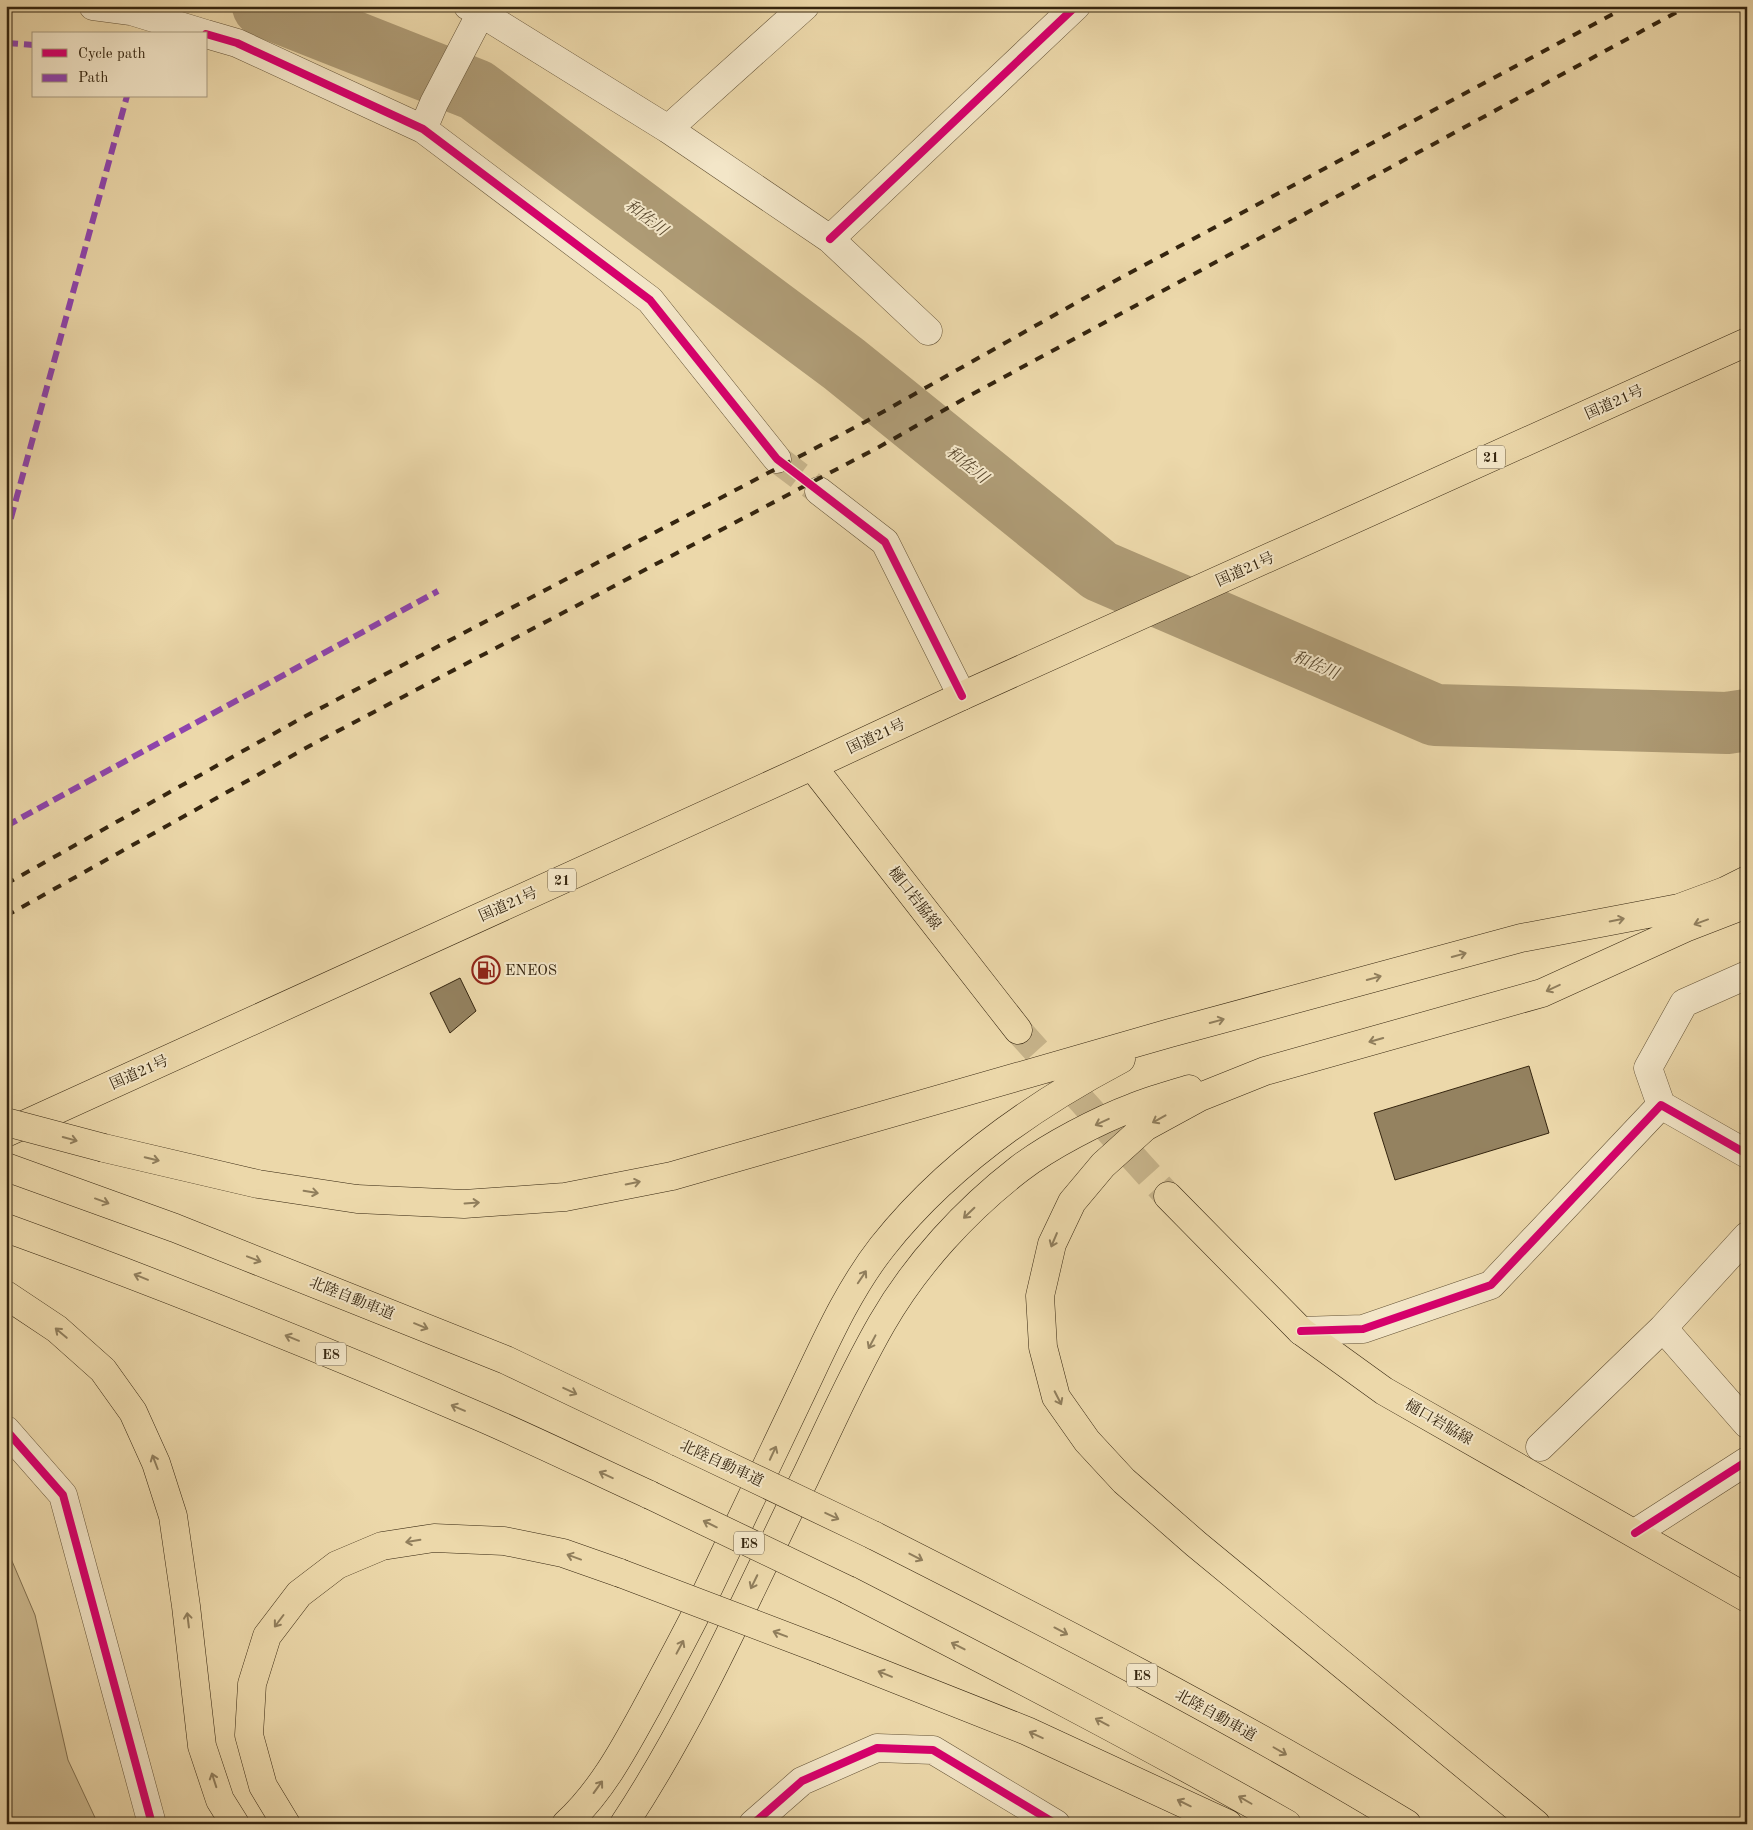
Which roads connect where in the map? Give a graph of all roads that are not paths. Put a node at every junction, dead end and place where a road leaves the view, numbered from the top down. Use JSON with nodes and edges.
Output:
{"nodes":[{"id":1,"x":93,"y":6,"type":"edge"},
{"id":2,"x":805,"y":6,"type":"edge"},
{"id":3,"x":1076,"y":6,"type":"edge"},
{"id":4,"x":479,"y":8,"type":"edge"},
{"id":5,"x":199,"y":32,"type":"edge"},
{"id":6,"x":208,"y":35,"type":"edge"},
{"id":7,"x":668,"y":129,"type":"junction"},
{"id":8,"x":423,"y":130,"type":"junction"},
{"id":9,"x":830,"y":239,"type":"junction"},
{"id":10,"x":928,"y":331,"type":"dead end"},
{"id":11,"x":1747,"y":342,"type":"edge"},
{"id":12,"x":777,"y":459,"type":"tunnel mouth"},
{"id":13,"x":818,"y":491,"type":"tunnel mouth"},
{"id":14,"x":962,"y":696,"type":"junction"},
{"id":15,"x":812,"y":766,"type":"junction"},
{"id":16,"x":1747,"y":880,"type":"edge"},
{"id":17,"x":1747,"y":904,"type":"edge"},
{"id":18,"x":1747,"y":975,"type":"edge"},
{"id":19,"x":1018,"y":1030,"type":"tunnel mouth"},
{"id":20,"x":1170,"y":1033,"type":"junction"},
{"id":21,"x":1265,"y":1071,"type":"junction"},
{"id":22,"x":1661,"y":1105,"type":"junction"},
{"id":23,"x":6,"y":1122,"type":"edge"},
{"id":24,"x":6,"y":1133,"type":"edge"},
{"id":25,"x":1747,"y":1154,"type":"edge"},
{"id":26,"x":6,"y":1167,"type":"edge"},
{"id":27,"x":1168,"y":1196,"type":"tunnel mouth"},
{"id":28,"x":6,"y":1228,"type":"edge"},
{"id":29,"x":1747,"y":1236,"type":"edge"},
{"id":30,"x":6,"y":1295,"type":"edge"},
{"id":31,"x":1663,"y":1328,"type":"junction"},
{"id":32,"x":1301,"y":1331,"type":"junction"},
{"id":33,"x":1747,"y":1424,"type":"edge"},
{"id":34,"x":6,"y":1430,"type":"edge"},
{"id":35,"x":1540,"y":1447,"type":"dead end"},
{"id":36,"x":1747,"y":1461,"type":"edge"},
{"id":37,"x":1635,"y":1533,"type":"junction"},
{"id":38,"x":1747,"y":1598,"type":"edge"},
{"id":39,"x":152,"y":1824,"type":"edge"},
{"id":40,"x":235,"y":1824,"type":"edge"},
{"id":41,"x":286,"y":1824,"type":"edge"},
{"id":42,"x":566,"y":1824,"type":"edge"},
{"id":43,"x":624,"y":1824,"type":"edge"},
{"id":44,"x":753,"y":1824,"type":"edge"},
{"id":45,"x":1056,"y":1824,"type":"edge"},
{"id":46,"x":1228,"y":1824,"type":"edge"},
{"id":47,"x":1287,"y":1824,"type":"edge"},
{"id":48,"x":1407,"y":1824,"type":"edge"},
{"id":49,"x":1536,"y":1824,"type":"edge"}],
"edges":[{"from":1,"to":5,"type":"street"},
{"from":2,"to":7,"type":"street"},
{"from":3,"to":9,"type":"street"},
{"from":4,"to":7,"type":"street"},
{"from":4,"to":8,"type":"street"},
{"from":6,"to":8,"type":"street"},
{"from":7,"to":9,"type":"street"},
{"from":8,"to":12,"type":"street"},
{"from":9,"to":10,"type":"street"},
{"from":11,"to":14,"type":"main road","name":"国道21号","number":"21"},
{"from":13,"to":14,"type":"street"},
{"from":14,"to":15,"type":"main road","name":"国道21号","number":"21"},
{"from":15,"to":19,"type":"main road","name":"樋口岩脇線"},
{"from":15,"to":24,"type":"main road","name":"国道21号","number":"21"},
{"from":20,"to":16,"type":"main road","one_way":true},
{"from":17,"to":21,"type":"main road","one_way":true},
{"from":18,"to":22,"type":"street"},
{"from":23,"to":20,"type":"main road","one_way":true,"bridge":true},
{"from":42,"to":20,"type":"main road","one_way":true},
{"from":21,"to":43,"type":"main road","one_way":true},
{"from":21,"to":49,"type":"main road","one_way":true},
{"from":22,"to":25,"type":"street"},
{"from":22,"to":32,"type":"street"},
{"from":26,"to":48,"type":"main road","name":"北陸自動車道","number":"E8","one_way":true,"bridge":true},
{"from":27,"to":32,"type":"main road","name":"樋口岩脇線"},
{"from":47,"to":28,"type":"main road","number":"E8","one_way":true,"bridge":true},
{"from":29,"to":31,"type":"street"},
{"from":40,"to":30,"type":"main road","one_way":true},
{"from":31,"to":33,"type":"street"},
{"from":31,"to":35,"type":"street"},
{"from":32,"to":37,"type":"main road","name":"樋口岩脇線"},
{"from":34,"to":39,"type":"street"},
{"from":36,"to":37,"type":"street"},
{"from":37,"to":38,"type":"main road","name":"樋口岩脇線"},
{"from":46,"to":41,"type":"main road","one_way":true,"bridge":true},
{"from":44,"to":45,"type":"street"}]}
